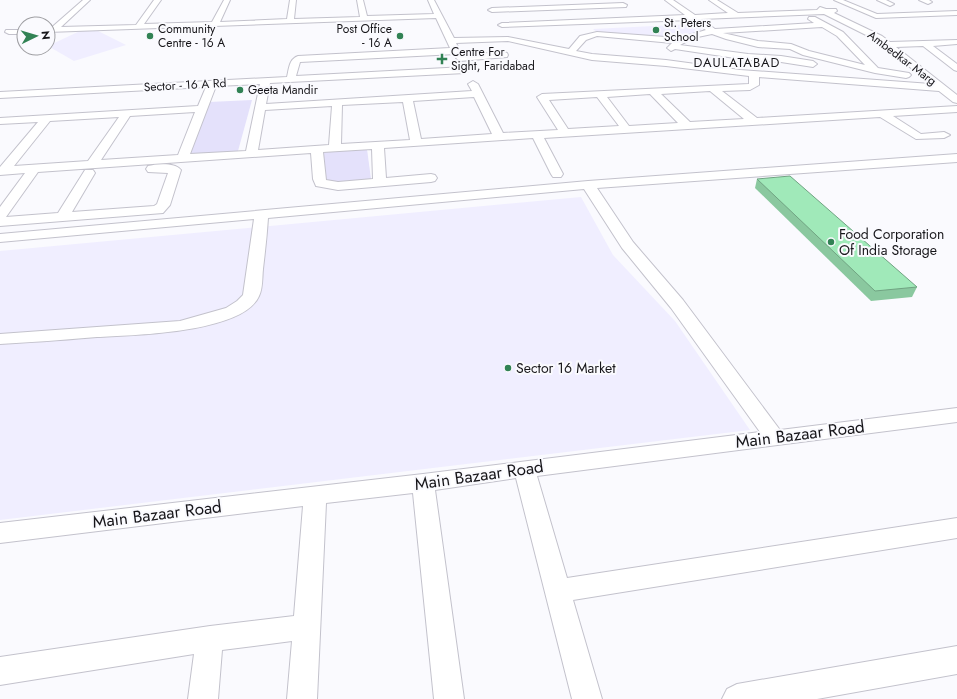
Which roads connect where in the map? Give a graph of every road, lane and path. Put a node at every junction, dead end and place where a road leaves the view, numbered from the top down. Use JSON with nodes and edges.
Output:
{"nodes":[{"id":1,"x":86,"y":0,"type":"edge"},
{"id":2,"x":158,"y":0,"type":"edge"},
{"id":3,"x":227,"y":0,"type":"edge"},
{"id":4,"x":293,"y":0,"type":"edge"},
{"id":5,"x":360,"y":0,"type":"edge"},
{"id":6,"x":431,"y":0,"type":"edge"},
{"id":7,"x":616,"y":0,"type":"edge"},
{"id":8,"x":668,"y":0,"type":"edge"},
{"id":9,"x":676,"y":0,"type":"edge"},
{"id":10,"x":712,"y":0,"type":"edge"},
{"id":11,"x":837,"y":0,"type":"edge"},
{"id":12,"x":811,"y":2,"type":"dead end"},
{"id":13,"x":877,"y":2,"type":"edge"},
{"id":14,"x":928,"y":2,"type":"edge"},
{"id":15,"x":913,"y":3,"type":"dead end"},
{"id":16,"x":894,"y":4,"type":"dead end"},
{"id":17,"x":866,"y":5,"type":"dead end"},
{"id":18,"x":850,"y":6,"type":"junction"},
{"id":19,"x":628,"y":9,"type":"junction"},
{"id":20,"x":829,"y":11,"type":"junction"},
{"id":21,"x":799,"y":12,"type":"junction"},
{"id":22,"x":957,"y":13,"type":"edge"},
{"id":23,"x":736,"y":15,"type":"junction"},
{"id":24,"x":439,"y":16,"type":"junction"},
{"id":25,"x":694,"y":17,"type":"junction"},
{"id":26,"x":364,"y":19,"type":"junction"},
{"id":27,"x":642,"y":20,"type":"junction"},
{"id":28,"x":957,"y":21,"type":"edge"},
{"id":29,"x":290,"y":22,"type":"junction"},
{"id":30,"x":915,"y":23,"type":"dead end"},
{"id":31,"x":215,"y":24,"type":"junction"},
{"id":32,"x":56,"y":25,"type":"edge"},
{"id":33,"x":822,"y":25,"type":"junction"},
{"id":34,"x":138,"y":27,"type":"junction"},
{"id":35,"x":56,"y":30,"type":"edge"},
{"id":36,"x":713,"y":30,"type":"junction"},
{"id":37,"x":9,"y":32,"type":"dead end"},
{"id":38,"x":16,"y":32,"type":"edge"},
{"id":39,"x":451,"y":35,"type":"junction"},
{"id":40,"x":957,"y":42,"type":"edge"},
{"id":41,"x":676,"y":43,"type":"junction"},
{"id":42,"x":924,"y":43,"type":"junction"},
{"id":43,"x":892,"y":45,"type":"junction"},
{"id":44,"x":570,"y":53,"type":"junction"},
{"id":45,"x":458,"y":54,"type":"junction"},
{"id":46,"x":504,"y":55,"type":"dead end"},
{"id":47,"x":957,"y":58,"type":"edge"},
{"id":48,"x":556,"y":59,"type":"dead end"},
{"id":49,"x":945,"y":59,"type":"junction"},
{"id":50,"x":600,"y":63,"type":"dead end"},
{"id":51,"x":660,"y":63,"type":"junction"},
{"id":52,"x":957,"y":68,"type":"edge"},
{"id":53,"x":465,"y":70,"type":"junction"},
{"id":54,"x":875,"y":70,"type":"junction"},
{"id":55,"x":754,"y":74,"type":"junction"},
{"id":56,"x":927,"y":77,"type":"junction"},
{"id":57,"x":292,"y":79,"type":"junction"},
{"id":58,"x":266,"y":80,"type":"junction"},
{"id":59,"x":840,"y":81,"type":"junction"},
{"id":60,"x":212,"y":83,"type":"junction"},
{"id":61,"x":712,"y":88,"type":"junction"},
{"id":62,"x":941,"y":88,"type":"junction"},
{"id":63,"x":652,"y":91,"type":"junction"},
{"id":64,"x":957,"y":92,"type":"edge"},
{"id":65,"x":0,"y":94,"type":"edge"},
{"id":66,"x":478,"y":94,"type":"junction"},
{"id":67,"x":600,"y":94,"type":"junction"},
{"id":68,"x":407,"y":98,"type":"junction"},
{"id":69,"x":957,"y":100,"type":"edge"},
{"id":70,"x":337,"y":102,"type":"junction"},
{"id":71,"x":261,"y":107,"type":"junction"},
{"id":72,"x":201,"y":109,"type":"junction"},
{"id":73,"x":957,"y":109,"type":"edge"},
{"id":74,"x":126,"y":114,"type":"junction"},
{"id":75,"x":883,"y":114,"type":"junction"},
{"id":76,"x":47,"y":118,"type":"junction"},
{"id":77,"x":0,"y":121,"type":"edge"},
{"id":78,"x":755,"y":122,"type":"junction"},
{"id":79,"x":688,"y":126,"type":"junction"},
{"id":80,"x":627,"y":130,"type":"junction"},
{"id":81,"x":565,"y":133,"type":"junction"},
{"id":82,"x":537,"y":135,"type":"junction"},
{"id":83,"x":944,"y":135,"type":"dead end"},
{"id":84,"x":499,"y":137,"type":"junction"},
{"id":85,"x":416,"y":143,"type":"junction"},
{"id":86,"x":378,"y":146,"type":"junction"},
{"id":87,"x":335,"y":148,"type":"junction"},
{"id":88,"x":318,"y":150,"type":"junction"},
{"id":89,"x":251,"y":154,"type":"junction"},
{"id":90,"x":957,"y":158,"type":"edge"},
{"id":91,"x":182,"y":159,"type":"junction"},
{"id":92,"x":957,"y":162,"type":"edge"},
{"id":93,"x":91,"y":169,"type":"junction"},
{"id":94,"x":32,"y":173,"type":"junction"},
{"id":95,"x":2,"y":174,"type":"edge"},
{"id":96,"x":557,"y":174,"type":"dead end"},
{"id":97,"x":431,"y":178,"type":"dead end"},
{"id":98,"x":380,"y":183,"type":"junction"},
{"id":99,"x":590,"y":187,"type":"junction"},
{"id":100,"x":17,"y":192,"type":"junction"},
{"id":101,"x":0,"y":194,"type":"edge"},
{"id":102,"x":2,"y":211,"type":"edge"},
{"id":103,"x":262,"y":217,"type":"junction"},
{"id":104,"x":62,"y":218,"type":"junction"},
{"id":105,"x":0,"y":222,"type":"edge"},
{"id":106,"x":0,"y":238,"type":"edge"},
{"id":107,"x":0,"y":242,"type":"edge"},
{"id":108,"x":0,"y":340,"type":"edge"},
{"id":109,"x":956,"y":416,"type":"edge"},
{"id":110,"x":775,"y":438,"type":"junction"},
{"id":111,"x":524,"y":469,"type":"junction"},
{"id":112,"x":423,"y":483,"type":"junction"},
{"id":113,"x":315,"y":495,"type":"junction"},
{"id":114,"x":956,"y":530,"type":"edge"},
{"id":115,"x":0,"y":534,"type":"edge"},
{"id":116,"x":558,"y":592,"type":"junction"},
{"id":117,"x":307,"y":627,"type":"junction"},
{"id":118,"x":210,"y":639,"type":"junction"},
{"id":119,"x":957,"y":660,"type":"edge"},
{"id":120,"x":0,"y":671,"type":"edge"},
{"id":121,"x":203,"y":699,"type":"edge"},
{"id":122,"x":302,"y":699,"type":"edge"},
{"id":123,"x":449,"y":699,"type":"edge"},
{"id":124,"x":587,"y":699,"type":"edge"},
{"id":125,"x":737,"y":699,"type":"edge"}],
"edges":[{"from":1,"to":32,"type":"street"},
{"from":2,"to":34,"type":"street"},
{"from":3,"to":31,"type":"street"},
{"from":4,"to":29,"type":"street"},
{"from":5,"to":26,"type":"street"},
{"from":6,"to":24,"type":"street"},
{"from":7,"to":19,"type":"street"},
{"from":8,"to":9,"type":"street"},
{"from":8,"to":25,"type":"street"},
{"from":10,"to":23,"type":"street"},
{"from":11,"to":18,"type":"street"},
{"from":12,"to":20,"type":"street","name":"Ambedkar Marg"},
{"from":13,"to":16,"type":"street"},
{"from":14,"to":15,"type":"street"},
{"from":17,"to":18,"type":"street"},
{"from":18,"to":22,"type":"street"},
{"from":19,"to":27,"type":"street"},
{"from":19,"to":27,"type":"street"},
{"from":20,"to":21,"type":"street"},
{"from":20,"to":43,"type":"street","name":"Ambedkar Marg"},
{"from":21,"to":23,"type":"street"},
{"from":21,"to":33,"type":"street"},
{"from":23,"to":25,"type":"street"},
{"from":24,"to":26,"type":"street"},
{"from":24,"to":39,"type":"street"},
{"from":25,"to":27,"type":"street"},
{"from":25,"to":36,"type":"street"},
{"from":26,"to":29,"type":"street"},
{"from":28,"to":30,"type":"street"},
{"from":29,"to":31,"type":"street"},
{"from":31,"to":34,"type":"street"},
{"from":33,"to":36,"type":"street"},
{"from":33,"to":54,"type":"street"},
{"from":34,"to":35,"type":"street"},
{"from":36,"to":41,"type":"street"},
{"from":36,"to":54,"type":"street"},
{"from":37,"to":38,"type":"street"},
{"from":39,"to":44,"type":"street"},
{"from":39,"to":45,"type":"street"},
{"from":40,"to":42,"type":"street"},
{"from":41,"to":44,"type":"street"},
{"from":41,"to":51,"type":"street"},
{"from":41,"to":59,"type":"street"},
{"from":42,"to":43,"type":"street"},
{"from":42,"to":49,"type":"street"},
{"from":43,"to":56,"type":"street","name":"Ambedkar Marg"},
{"from":43,"to":64,"type":"street","name":"Ambedkar Marg"},
{"from":44,"to":51,"type":"street"},
{"from":45,"to":46,"type":"street"},
{"from":45,"to":53,"type":"street"},
{"from":45,"to":57,"type":"street"},
{"from":47,"to":49,"type":"street"},
{"from":48,"to":50,"type":"street"},
{"from":49,"to":52,"type":"street"},
{"from":51,"to":55,"type":"street"},
{"from":53,"to":57,"type":"street","name":"Sector - 16 A Rd"},
{"from":53,"to":66,"type":"street"},
{"from":54,"to":56,"type":"street"},
{"from":55,"to":59,"type":"street"},
{"from":55,"to":61,"type":"street"},
{"from":56,"to":62,"type":"street","name":"Ambedkar Marg"},
{"from":57,"to":58,"type":"street","name":"Sector - 16 A Rd"},
{"from":58,"to":60,"type":"street","name":"Sector - 16 A Rd"},
{"from":58,"to":71,"type":"street"},
{"from":59,"to":62,"type":"street"},
{"from":60,"to":65,"type":"street","name":"Sector - 16 A Rd"},
{"from":60,"to":72,"type":"street"},
{"from":61,"to":63,"type":"street"},
{"from":61,"to":78,"type":"street"},
{"from":62,"to":69,"type":"street","name":"Ambedkar Marg"},
{"from":63,"to":67,"type":"street"},
{"from":63,"to":79,"type":"street"},
{"from":66,"to":68,"type":"street"},
{"from":66,"to":84,"type":"street"},
{"from":67,"to":80,"type":"street"},
{"from":67,"to":81,"type":"street"},
{"from":68,"to":70,"type":"street"},
{"from":68,"to":85,"type":"street"},
{"from":70,"to":71,"type":"street"},
{"from":70,"to":87,"type":"street"},
{"from":71,"to":89,"type":"street"},
{"from":72,"to":74,"type":"street"},
{"from":72,"to":91,"type":"street"},
{"from":73,"to":75,"type":"street"},
{"from":74,"to":76,"type":"street"},
{"from":74,"to":93,"type":"street"},
{"from":75,"to":78,"type":"street"},
{"from":75,"to":83,"type":"street"},
{"from":76,"to":77,"type":"street"},
{"from":76,"to":95,"type":"street"},
{"from":78,"to":79,"type":"street"},
{"from":79,"to":80,"type":"street"},
{"from":80,"to":81,"type":"street"},
{"from":81,"to":82,"type":"street"},
{"from":82,"to":84,"type":"street"},
{"from":82,"to":96,"type":"street"},
{"from":84,"to":85,"type":"street"},
{"from":85,"to":86,"type":"street"},
{"from":86,"to":87,"type":"street"},
{"from":86,"to":98,"type":"street"},
{"from":87,"to":88,"type":"street"},
{"from":88,"to":89,"type":"street"},
{"from":88,"to":98,"type":"street"},
{"from":89,"to":91,"type":"street"},
{"from":90,"to":99,"type":"street"},
{"from":91,"to":93,"type":"street"},
{"from":92,"to":99,"type":"street"},
{"from":93,"to":94,"type":"street"},
{"from":93,"to":104,"type":"street"},
{"from":93,"to":104,"type":"street"},
{"from":94,"to":95,"type":"street"},
{"from":94,"to":100,"type":"street"},
{"from":97,"to":98,"type":"street"},
{"from":99,"to":103,"type":"street"},
{"from":99,"to":110,"type":"street"},
{"from":100,"to":101,"type":"street"},
{"from":100,"to":102,"type":"street"},
{"from":103,"to":106,"type":"street"},
{"from":103,"to":107,"type":"street"},
{"from":103,"to":108,"type":"street"},
{"from":104,"to":105,"type":"street"},
{"from":109,"to":110,"type":"street","name":"Main Bazaar Road"},
{"from":110,"to":111,"type":"street","name":"Main Bazaar Road"},
{"from":111,"to":112,"type":"street","name":"Main Bazaar Road"},
{"from":111,"to":116,"type":"street"},
{"from":112,"to":113,"type":"street","name":"Main Bazaar Road"},
{"from":112,"to":123,"type":"street"},
{"from":113,"to":115,"type":"street","name":"Main Bazaar Road"},
{"from":113,"to":117,"type":"street"},
{"from":114,"to":116,"type":"street"},
{"from":116,"to":124,"type":"street"},
{"from":117,"to":118,"type":"street"},
{"from":117,"to":122,"type":"street"},
{"from":118,"to":120,"type":"street"},
{"from":118,"to":121,"type":"street"},
{"from":119,"to":125,"type":"street"}]}
